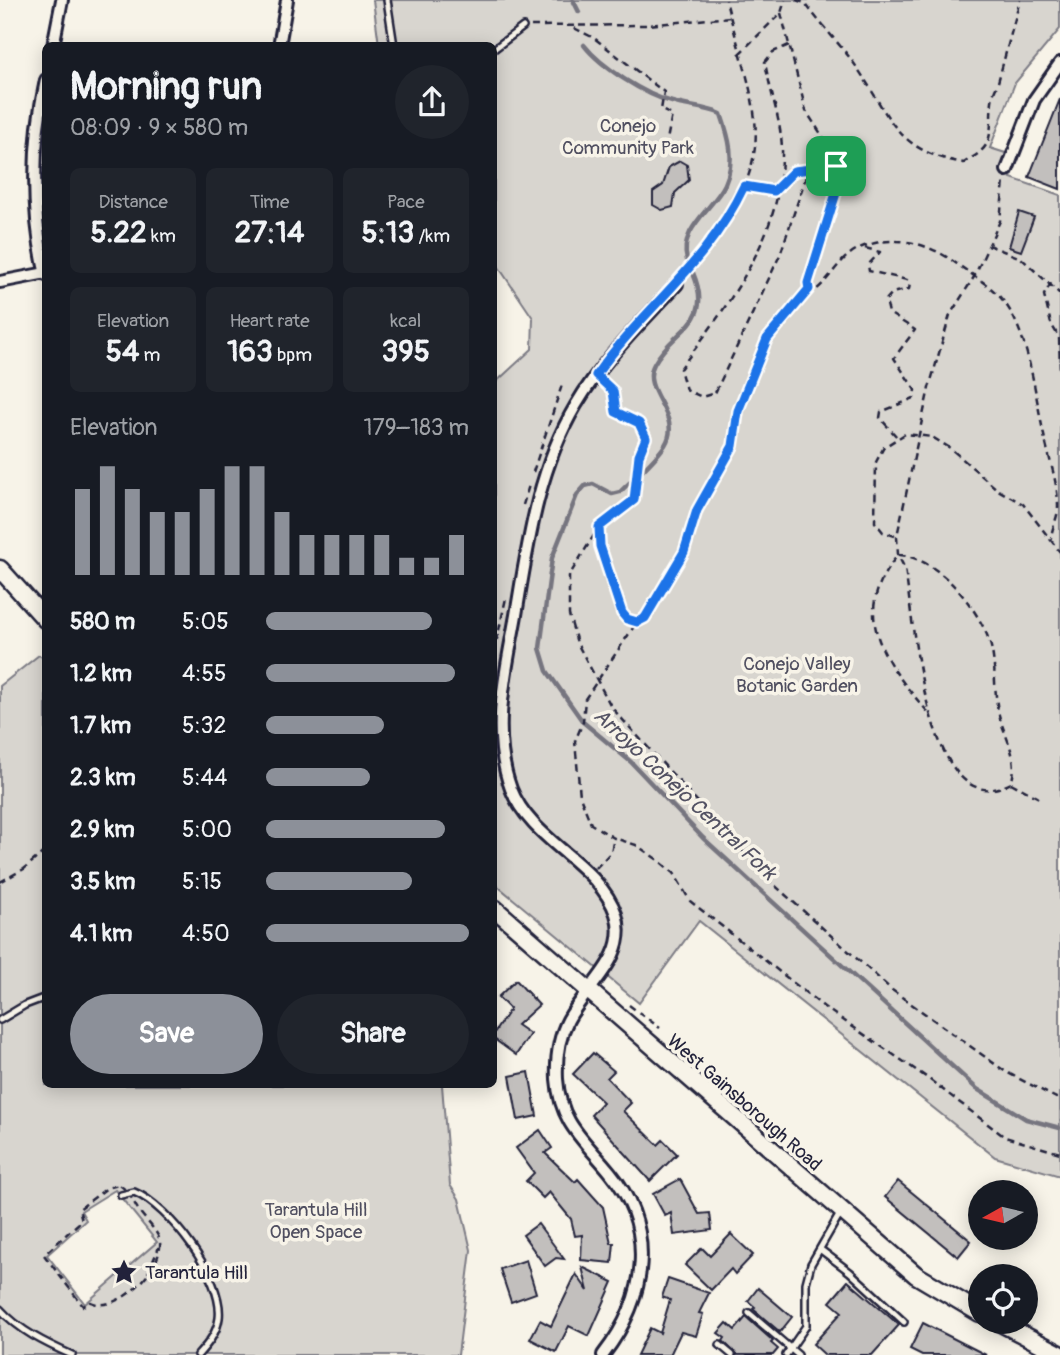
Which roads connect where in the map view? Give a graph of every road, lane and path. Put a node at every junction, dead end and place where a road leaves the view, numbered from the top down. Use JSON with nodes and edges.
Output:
{"nodes":[{"id":1,"x":62,"y":0,"type":"edge"},
{"id":2,"x":286,"y":0,"type":"edge"},
{"id":3,"x":387,"y":0,"type":"edge"},
{"id":4,"x":726,"y":0,"type":"edge"},
{"id":5,"x":785,"y":0,"type":"edge"},
{"id":6,"x":796,"y":0,"type":"edge"},
{"id":7,"x":1020,"y":0,"type":"edge"},
{"id":8,"x":781,"y":13,"type":"junction"},
{"id":9,"x":730,"y":17,"type":"junction"},
{"id":10,"x":523,"y":27,"type":"joint"},
{"id":11,"x":574,"y":28,"type":"junction"},
{"id":12,"x":54,"y":42,"type":"edge"},
{"id":13,"x":280,"y":42,"type":"edge"},
{"id":14,"x":393,"y":42,"type":"edge"},
{"id":15,"x":789,"y":45,"type":"junction"},
{"id":16,"x":497,"y":47,"type":"edge"},
{"id":17,"x":739,"y":54,"type":"junction"},
{"id":18,"x":1060,"y":63,"type":"edge"},
{"id":19,"x":42,"y":108,"type":"edge"},
{"id":20,"x":666,"y":145,"type":"dead end"},
{"id":21,"x":836,"y":166,"type":"junction"},
{"id":22,"x":1007,"y":170,"type":"joint"},
{"id":23,"x":808,"y":171,"type":"junction"},
{"id":24,"x":744,"y":186,"type":"junction"},
{"id":25,"x":778,"y":189,"type":"junction"},
{"id":26,"x":988,"y":245,"type":"junction"},
{"id":27,"x":862,"y":247,"type":"junction"},
{"id":28,"x":42,"y":251,"type":"edge"},
{"id":29,"x":42,"y":275,"type":"edge"},
{"id":30,"x":974,"y":276,"type":"junction"},
{"id":31,"x":0,"y":282,"type":"edge"},
{"id":32,"x":1051,"y":283,"type":"junction"},
{"id":33,"x":677,"y":284,"type":"joint"},
{"id":34,"x":809,"y":289,"type":"junction"},
{"id":35,"x":1060,"y":294,"type":"edge"},
{"id":36,"x":1060,"y":370,"type":"edge"},
{"id":37,"x":596,"y":375,"type":"junction"},
{"id":38,"x":920,"y":435,"type":"junction"},
{"id":39,"x":897,"y":437,"type":"junction"},
{"id":40,"x":599,"y":527,"type":"junction"},
{"id":41,"x":897,"y":536,"type":"junction"},
{"id":42,"x":1051,"y":537,"type":"junction"},
{"id":43,"x":1060,"y":552,"type":"edge"},
{"id":44,"x":898,"y":555,"type":"junction"},
{"id":45,"x":1,"y":572,"type":"edge"},
{"id":46,"x":42,"y":616,"type":"edge"},
{"id":47,"x":637,"y":622,"type":"junction"},
{"id":48,"x":596,"y":679,"type":"junction"},
{"id":49,"x":928,"y":712,"type":"junction"},
{"id":50,"x":1011,"y":783,"type":"junction"},
{"id":51,"x":1041,"y":799,"type":"dead end"},
{"id":52,"x":614,"y":838,"type":"junction"},
{"id":53,"x":42,"y":853,"type":"edge"},
{"id":54,"x":588,"y":876,"type":"junction"},
{"id":55,"x":0,"y":882,"type":"edge"},
{"id":56,"x":497,"y":911,"type":"edge"},
{"id":57,"x":587,"y":993,"type":"junction"},
{"id":58,"x":42,"y":998,"type":"edge"},
{"id":59,"x":0,"y":1020,"type":"edge"},
{"id":60,"x":1060,"y":1100,"type":"edge"},
{"id":61,"x":1060,"y":1153,"type":"edge"},
{"id":62,"x":129,"y":1193,"type":"junction"},
{"id":63,"x":121,"y":1195,"type":"dead end"},
{"id":64,"x":841,"y":1212,"type":"junction"},
{"id":65,"x":821,"y":1250,"type":"junction"},
{"id":66,"x":968,"y":1306,"type":"edge"},
{"id":67,"x":0,"y":1309,"type":"edge"},
{"id":68,"x":749,"y":1312,"type":"dead end"},
{"id":69,"x":904,"y":1322,"type":"dead end"},
{"id":70,"x":1020,"y":1334,"type":"edge"},
{"id":71,"x":720,"y":1345,"type":"dead end"},
{"id":72,"x":791,"y":1349,"type":"junction"},
{"id":73,"x":1051,"y":1352,"type":"edge"},
{"id":74,"x":72,"y":1355,"type":"edge"},
{"id":75,"x":198,"y":1355,"type":"edge"},
{"id":76,"x":603,"y":1355,"type":"edge"},
{"id":77,"x":732,"y":1355,"type":"edge"},
{"id":78,"x":786,"y":1355,"type":"edge"},
{"id":79,"x":798,"y":1355,"type":"edge"}],
"edges":[{"from":1,"to":12,"type":"street"},
{"from":2,"to":13,"type":"street"},
{"from":3,"to":14,"type":"lane"},
{"from":4,"to":9,"type":"path"},
{"from":5,"to":8,"type":"path"},
{"from":6,"to":7,"type":"path"},
{"from":8,"to":15,"type":"path"},
{"from":8,"to":17,"type":"path"},
{"from":9,"to":11,"type":"path"},
{"from":9,"to":17,"type":"path"},
{"from":10,"to":11,"type":"path"},
{"from":10,"to":16,"type":"lane"},
{"from":11,"to":20,"type":"path"},
{"from":15,"to":21,"type":"path"},
{"from":15,"to":25,"type":"path"},
{"from":17,"to":24,"type":"path"},
{"from":18,"to":22,"type":"street"},
{"from":19,"to":28,"type":"street"},
{"from":21,"to":23,"type":"path"},
{"from":21,"to":34,"type":"path"},
{"from":22,"to":26,"type":"path"},
{"from":23,"to":25,"type":"path"},
{"from":23,"to":25,"type":"path"},
{"from":24,"to":25,"type":"path"},
{"from":24,"to":33,"type":"path"},
{"from":26,"to":30,"type":"path"},
{"from":26,"to":32,"type":"path"},
{"from":27,"to":30,"type":"path"},
{"from":27,"to":34,"type":"path"},
{"from":27,"to":39,"type":"path"},
{"from":29,"to":31,"type":"street"},
{"from":30,"to":38,"type":"path"},
{"from":30,"to":42,"type":"path"},
{"from":32,"to":35,"type":"path"},
{"from":32,"to":36,"type":"path"},
{"from":33,"to":37,"type":"street"},
{"from":34,"to":47,"type":"path"},
{"from":37,"to":40,"type":"path"},
{"from":37,"to":54,"type":"street"},
{"from":38,"to":39,"type":"path"},
{"from":38,"to":41,"type":"path"},
{"from":38,"to":42,"type":"path"},
{"from":39,"to":41,"type":"path"},
{"from":40,"to":47,"type":"path"},
{"from":40,"to":48,"type":"path"},
{"from":41,"to":44,"type":"path"},
{"from":42,"to":43,"type":"path"},
{"from":44,"to":49,"type":"path"},
{"from":44,"to":49,"type":"path"},
{"from":44,"to":50,"type":"path"},
{"from":45,"to":46,"type":"street"},
{"from":47,"to":48,"type":"path"},
{"from":48,"to":52,"type":"path"},
{"from":48,"to":60,"type":"path"},
{"from":49,"to":50,"type":"path"},
{"from":50,"to":51,"type":"path"},
{"from":52,"to":54,"type":"path"},
{"from":52,"to":61,"type":"path"},
{"from":53,"to":55,"type":"path"},
{"from":54,"to":57,"type":"street"},
{"from":56,"to":57,"type":"street","name":"West Gainsborough Road"},
{"from":57,"to":64,"type":"street","name":"West Gainsborough Road"},
{"from":57,"to":76,"type":"street"},
{"from":58,"to":59,"type":"lane"},
{"from":62,"to":62,"type":"path"},
{"from":62,"to":63,"type":"lane"},
{"from":62,"to":75,"type":"lane"},
{"from":64,"to":65,"type":"lane"},
{"from":64,"to":66,"type":"street","name":"West Gainsborough Road"},
{"from":65,"to":69,"type":"lane"},
{"from":65,"to":72,"type":"lane"},
{"from":67,"to":74,"type":"lane"},
{"from":68,"to":72,"type":"lane"},
{"from":70,"to":73,"type":"street"},
{"from":71,"to":77,"type":"lane"},
{"from":72,"to":78,"type":"lane"},
{"from":72,"to":79,"type":"lane"}]}
